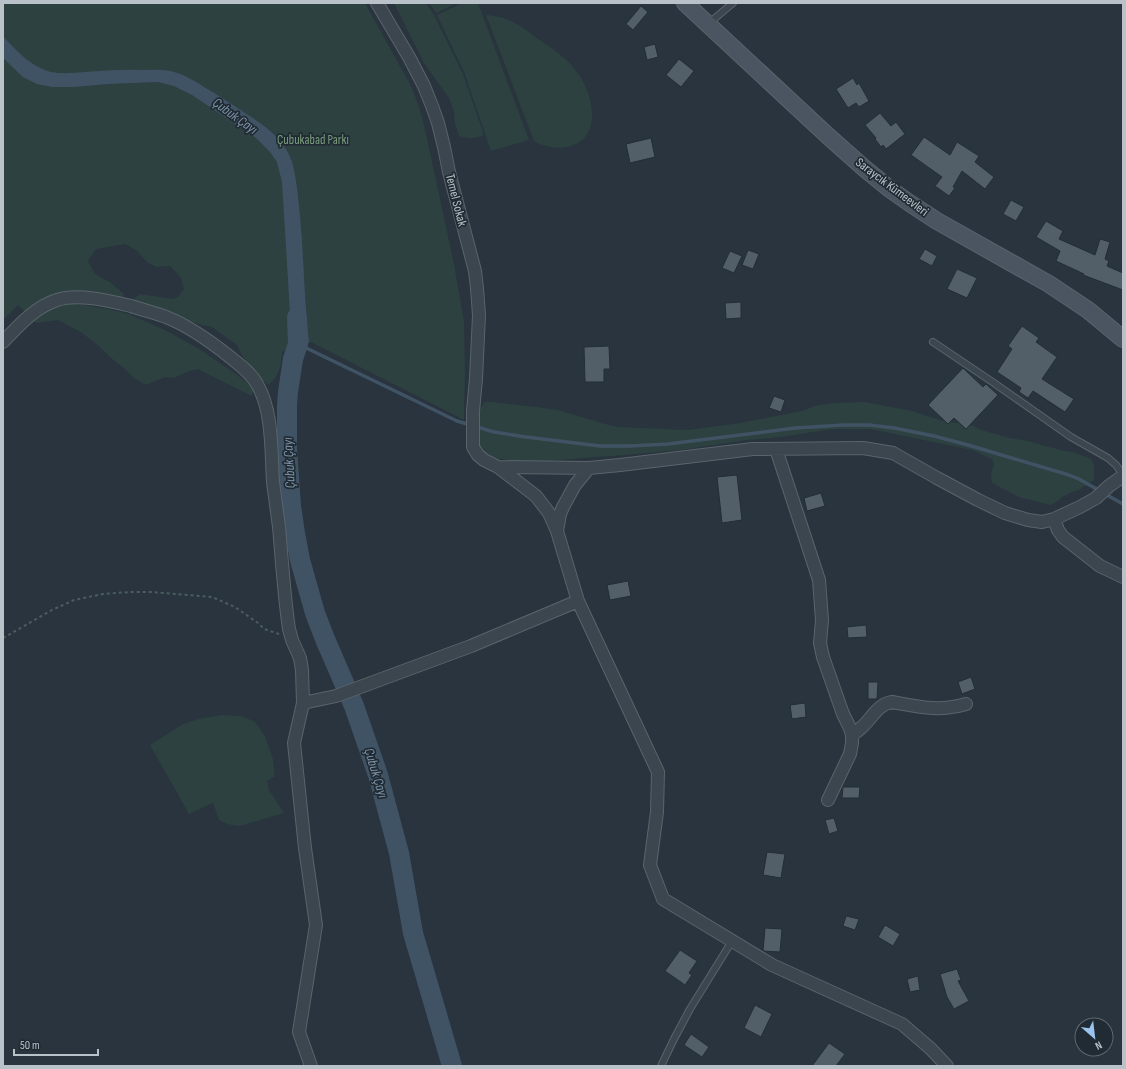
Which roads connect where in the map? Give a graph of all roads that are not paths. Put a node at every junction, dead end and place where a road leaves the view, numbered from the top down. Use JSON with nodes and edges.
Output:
{"nodes":[{"id":1,"x":377,"y":3,"type":"edge"},
{"id":2,"x":684,"y":3,"type":"edge"},
{"id":3,"x":733,"y":3,"type":"edge"},
{"id":4,"x":708,"y":25,"type":"junction"},
{"id":5,"x":1123,"y":339,"type":"edge"},
{"id":6,"x":3,"y":342,"type":"edge"},
{"id":7,"x":933,"y":342,"type":"dead end"},
{"id":8,"x":776,"y":449,"type":"junction"},
{"id":9,"x":498,"y":467,"type":"junction"},
{"id":10,"x":590,"y":468,"type":"junction"},
{"id":11,"x":1123,"y":475,"type":"edge"},
{"id":12,"x":1054,"y":519,"type":"junction"},
{"id":13,"x":557,"y":531,"type":"junction"},
{"id":14,"x":1123,"y":577,"type":"edge"},
{"id":15,"x":578,"y":601,"type":"junction"},
{"id":16,"x":303,"y":703,"type":"junction"},
{"id":17,"x":966,"y":704,"type":"dead end"},
{"id":18,"x":852,"y":735,"type":"junction"},
{"id":19,"x":828,"y":800,"type":"dead end"},
{"id":20,"x":732,"y":941,"type":"junction"},
{"id":21,"x":311,"y":1066,"type":"edge"},
{"id":22,"x":661,"y":1066,"type":"edge"},
{"id":23,"x":946,"y":1066,"type":"edge"}],
"edges":[{"from":1,"to":9,"type":"street","name":"Temel Sokak"},
{"from":2,"to":4,"type":"main road","name":"Saraycık Kümeevleri"},
{"from":3,"to":4,"type":"lane"},
{"from":4,"to":5,"type":"main road","name":"Saraycık Kümeevleri"},
{"from":6,"to":16,"type":"street"},
{"from":7,"to":11,"type":"lane"},
{"from":8,"to":10,"type":"street"},
{"from":8,"to":12,"type":"street"},
{"from":8,"to":18,"type":"street"},
{"from":9,"to":10,"type":"street"},
{"from":9,"to":13,"type":"street"},
{"from":10,"to":13,"type":"street"},
{"from":11,"to":12,"type":"street"},
{"from":12,"to":14,"type":"street"},
{"from":13,"to":15,"type":"street"},
{"from":15,"to":16,"type":"street"},
{"from":15,"to":20,"type":"street"},
{"from":16,"to":21,"type":"street"},
{"from":17,"to":18,"type":"street"},
{"from":18,"to":19,"type":"street"},
{"from":20,"to":22,"type":"lane"},
{"from":20,"to":23,"type":"street"}]}
